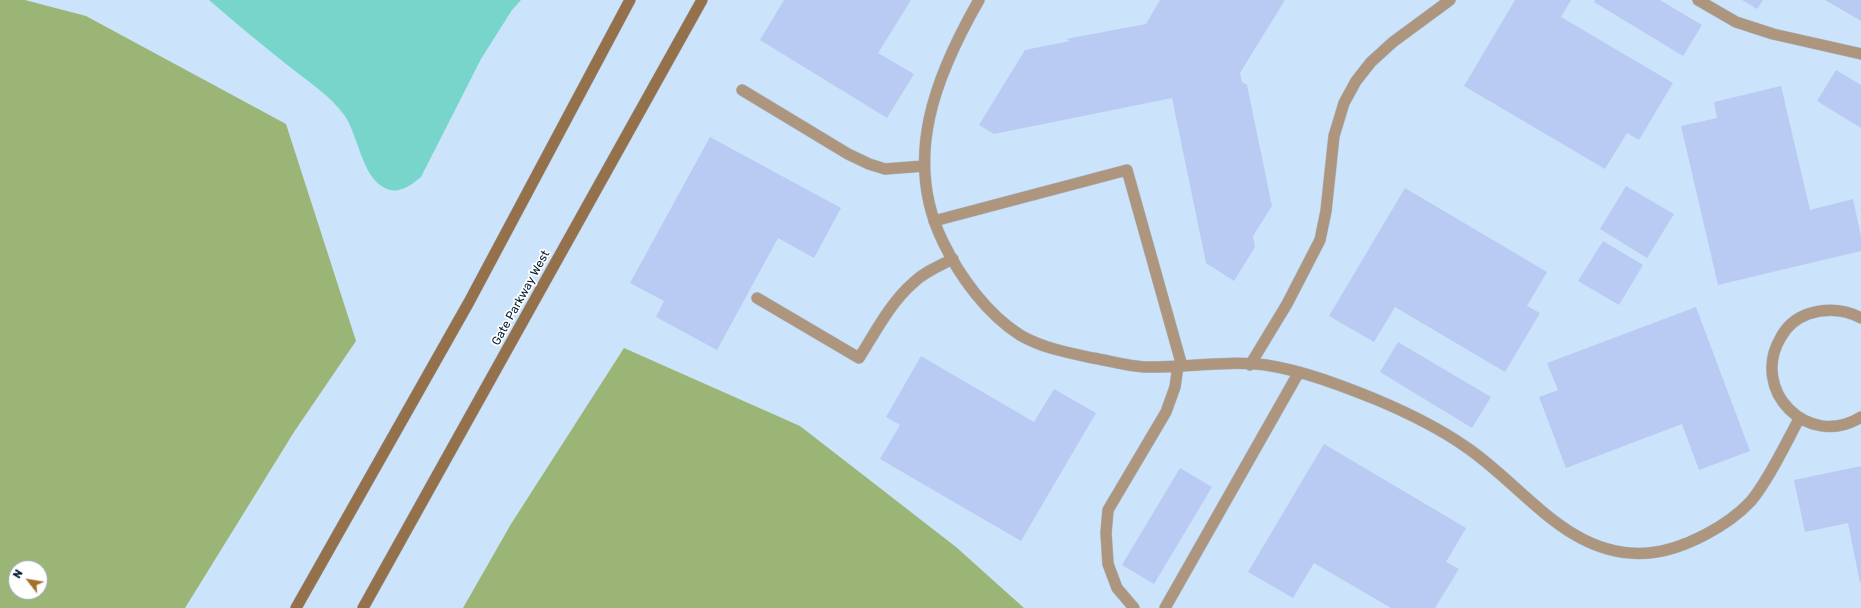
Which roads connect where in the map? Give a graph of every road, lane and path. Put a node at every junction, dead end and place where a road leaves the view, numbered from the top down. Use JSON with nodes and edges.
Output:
{"nodes":[{"id":1,"x":630,"y":0,"type":"edge"},
{"id":2,"x":702,"y":0,"type":"edge"},
{"id":3,"x":979,"y":0,"type":"edge"},
{"id":4,"x":1450,"y":0,"type":"edge"},
{"id":5,"x":1698,"y":0,"type":"edge"},
{"id":6,"x":1861,"y":54,"type":"edge"},
{"id":7,"x":742,"y":90,"type":"dead end"},
{"id":8,"x":924,"y":166,"type":"junction"},
{"id":9,"x":934,"y":221,"type":"junction"},
{"id":10,"x":953,"y":259,"type":"junction"},
{"id":11,"x":757,"y":298,"type":"dead end"},
{"id":12,"x":1861,"y":317,"type":"edge"},
{"id":13,"x":1250,"y":365,"type":"junction"},
{"id":14,"x":1180,"y":366,"type":"junction"},
{"id":15,"x":1299,"y":372,"type":"junction"},
{"id":16,"x":1861,"y":417,"type":"edge"},
{"id":17,"x":1799,"y":418,"type":"junction"},
{"id":18,"x":296,"y":608,"type":"edge"},
{"id":19,"x":363,"y":608,"type":"edge"},
{"id":20,"x":1134,"y":608,"type":"edge"},
{"id":21,"x":1165,"y":608,"type":"edge"}],
"edges":[{"from":1,"to":18,"type":"main road"},
{"from":2,"to":19,"type":"main road","name":"Gate Parkway West"},
{"from":3,"to":8,"type":"street"},
{"from":4,"to":13,"type":"street"},
{"from":5,"to":6,"type":"street"},
{"from":7,"to":8,"type":"street"},
{"from":8,"to":9,"type":"street"},
{"from":9,"to":10,"type":"street"},
{"from":9,"to":14,"type":"street"},
{"from":10,"to":11,"type":"street"},
{"from":10,"to":14,"type":"street"},
{"from":12,"to":17,"type":"street"},
{"from":13,"to":14,"type":"street"},
{"from":13,"to":15,"type":"street"},
{"from":14,"to":20,"type":"street"},
{"from":15,"to":17,"type":"street"},
{"from":15,"to":21,"type":"street"},
{"from":16,"to":17,"type":"street"}]}
